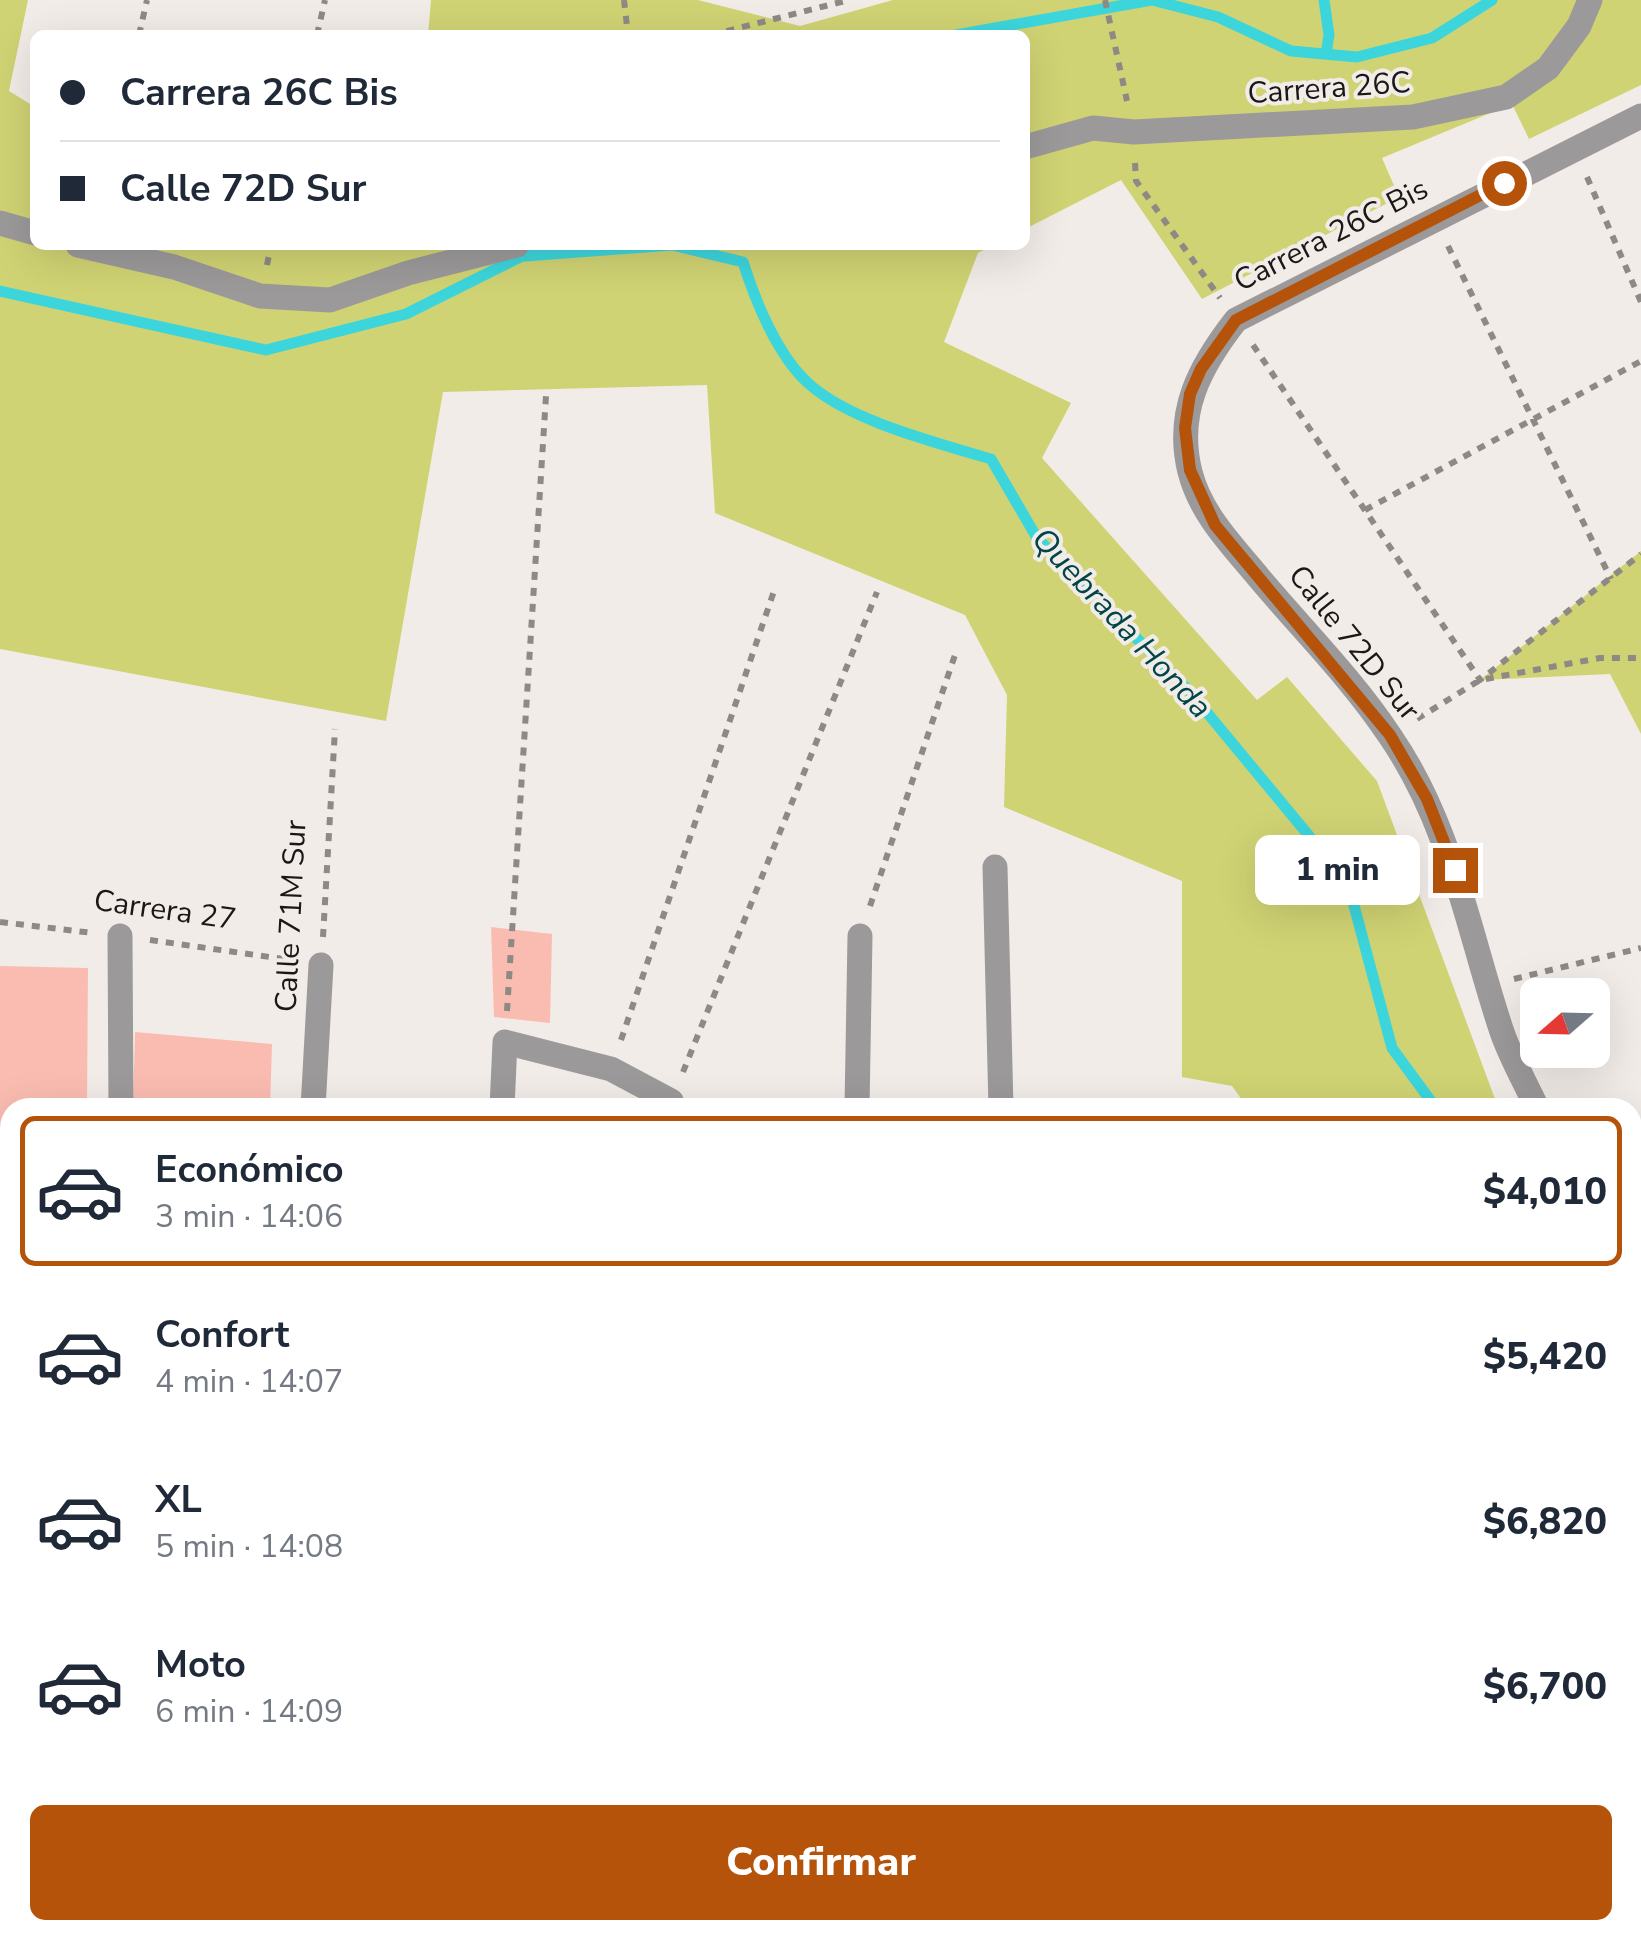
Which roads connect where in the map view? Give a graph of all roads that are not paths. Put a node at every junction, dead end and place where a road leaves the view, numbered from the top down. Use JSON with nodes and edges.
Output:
{"nodes":[{"id":1,"x":1590,"y":0,"type":"edge"},
{"id":2,"x":1641,"y":116,"type":"edge"},
{"id":3,"x":1030,"y":145,"type":"edge"},
{"id":4,"x":0,"y":223,"type":"edge"},
{"id":5,"x":30,"y":232,"type":"edge"},
{"id":6,"x":101,"y":250,"type":"edge"},
{"id":7,"x":498,"y":250,"type":"edge"},
{"id":8,"x":1190,"y":394,"type":"joint"},
{"id":9,"x":995,"y":867,"type":"dead end"},
{"id":10,"x":120,"y":936,"type":"road end"},
{"id":11,"x":860,"y":936,"type":"road end"},
{"id":12,"x":321,"y":964,"type":"road end"},
{"id":13,"x":121,"y":1098,"type":"edge"},
{"id":14,"x":314,"y":1098,"type":"edge"},
{"id":15,"x":502,"y":1098,"type":"edge"},
{"id":16,"x":660,"y":1098,"type":"edge"},
{"id":17,"x":857,"y":1098,"type":"edge"},
{"id":18,"x":1001,"y":1098,"type":"edge"},
{"id":19,"x":1532,"y":1098,"type":"edge"}],
"edges":[{"from":1,"to":3,"type":"street","name":"Carrera 26C"},
{"from":2,"to":8,"type":"street","name":"Carrera 26C Bis"},
{"from":4,"to":5,"type":"street"},
{"from":6,"to":7,"type":"street"},
{"from":8,"to":19,"type":"street","name":"Calle 72D Sur"},
{"from":9,"to":18,"type":"street"},
{"from":10,"to":13,"type":"street"},
{"from":11,"to":17,"type":"street"},
{"from":12,"to":14,"type":"street","name":"Calle 71M Sur"},
{"from":15,"to":16,"type":"street"}]}
